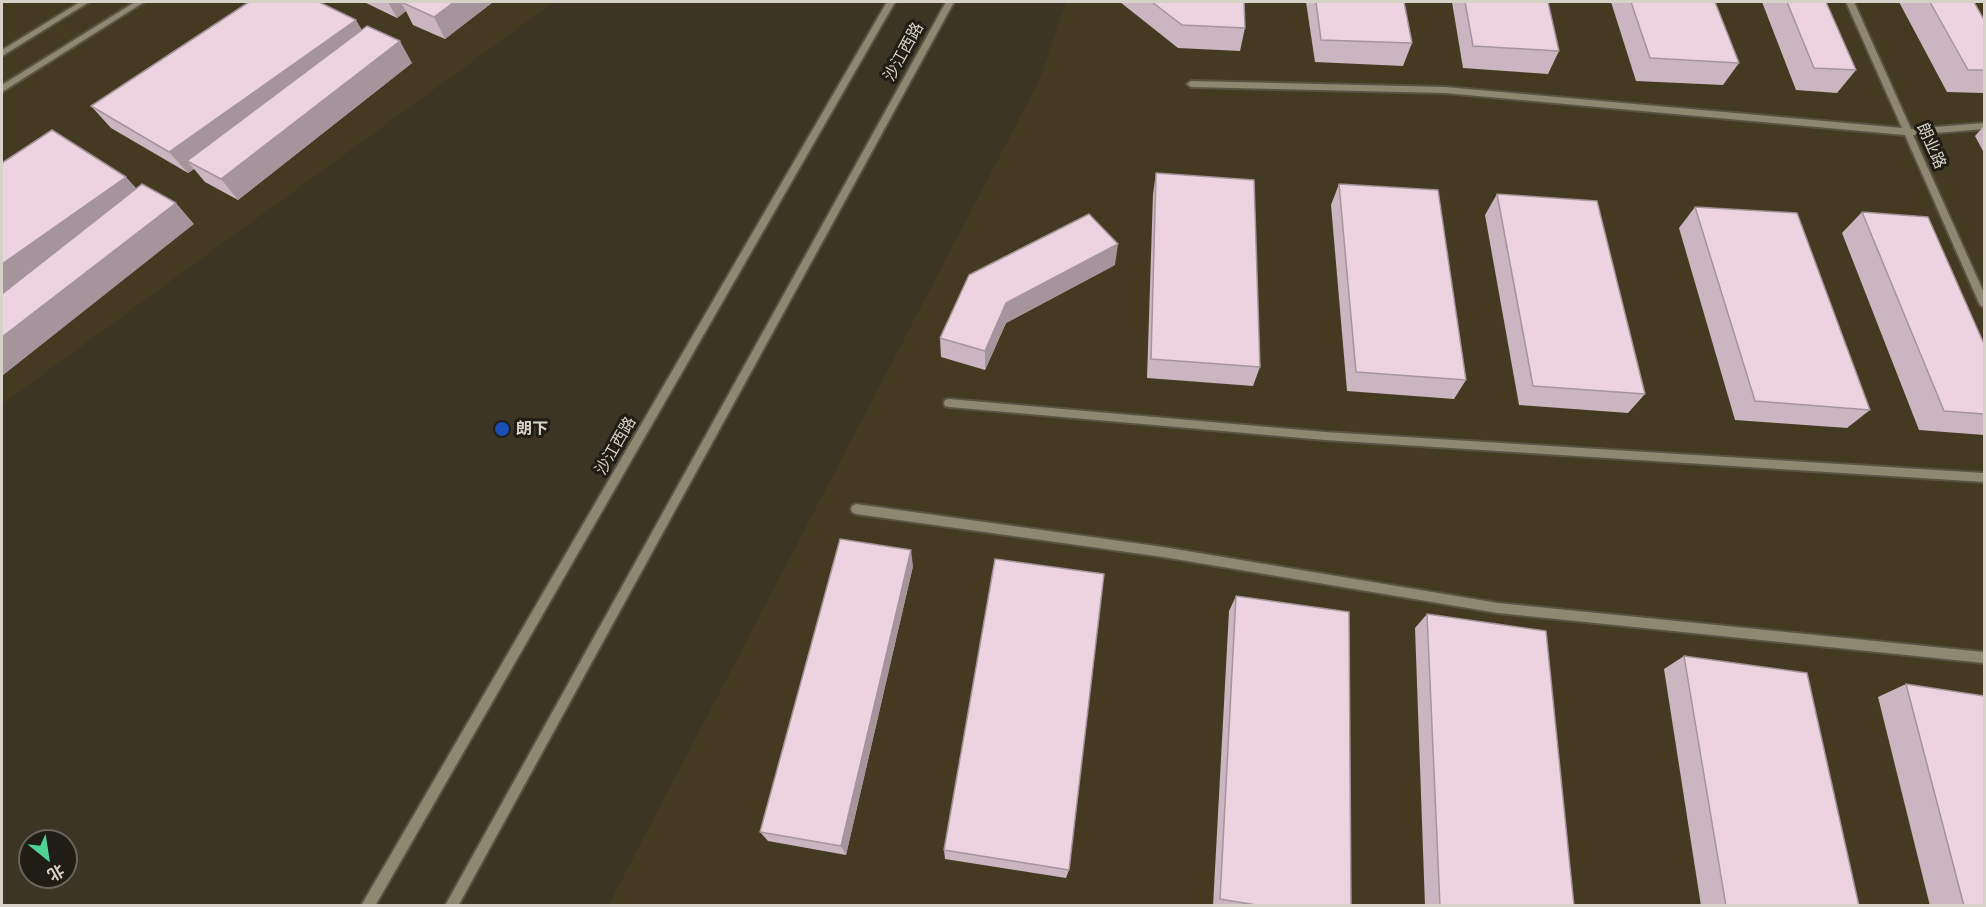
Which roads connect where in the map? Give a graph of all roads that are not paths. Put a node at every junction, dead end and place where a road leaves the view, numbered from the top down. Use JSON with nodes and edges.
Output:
{"nodes":[{"id":1,"x":85,"y":2,"type":"edge"},
{"id":2,"x":140,"y":2,"type":"edge"},
{"id":3,"x":891,"y":2,"type":"edge"},
{"id":4,"x":950,"y":2,"type":"edge"},
{"id":5,"x":1850,"y":2,"type":"edge"},
{"id":6,"x":2,"y":53,"type":"edge"},
{"id":7,"x":1191,"y":84,"type":"dead end"},
{"id":8,"x":2,"y":89,"type":"edge"},
{"id":9,"x":1984,"y":126,"type":"edge"},
{"id":10,"x":1908,"y":132,"type":"junction"},
{"id":11,"x":1984,"y":303,"type":"edge"},
{"id":12,"x":949,"y":403,"type":"dead end"},
{"id":13,"x":1984,"y":478,"type":"edge"},
{"id":14,"x":856,"y":509,"type":"dead end"},
{"id":15,"x":1984,"y":658,"type":"edge"},
{"id":16,"x":367,"y":906,"type":"edge"},
{"id":17,"x":451,"y":906,"type":"edge"}],
"edges":[{"from":1,"to":6,"type":"street"},
{"from":2,"to":8,"type":"street"},
{"from":3,"to":16,"type":"street","name":"沙江西路"},
{"from":4,"to":17,"type":"street","name":"沙江西路"},
{"from":5,"to":10,"type":"street","name":"朗业路"},
{"from":7,"to":10,"type":"street"},
{"from":9,"to":10,"type":"street"},
{"from":10,"to":11,"type":"street","name":"朗业路"},
{"from":12,"to":13,"type":"street"},
{"from":14,"to":15,"type":"street"}]}
